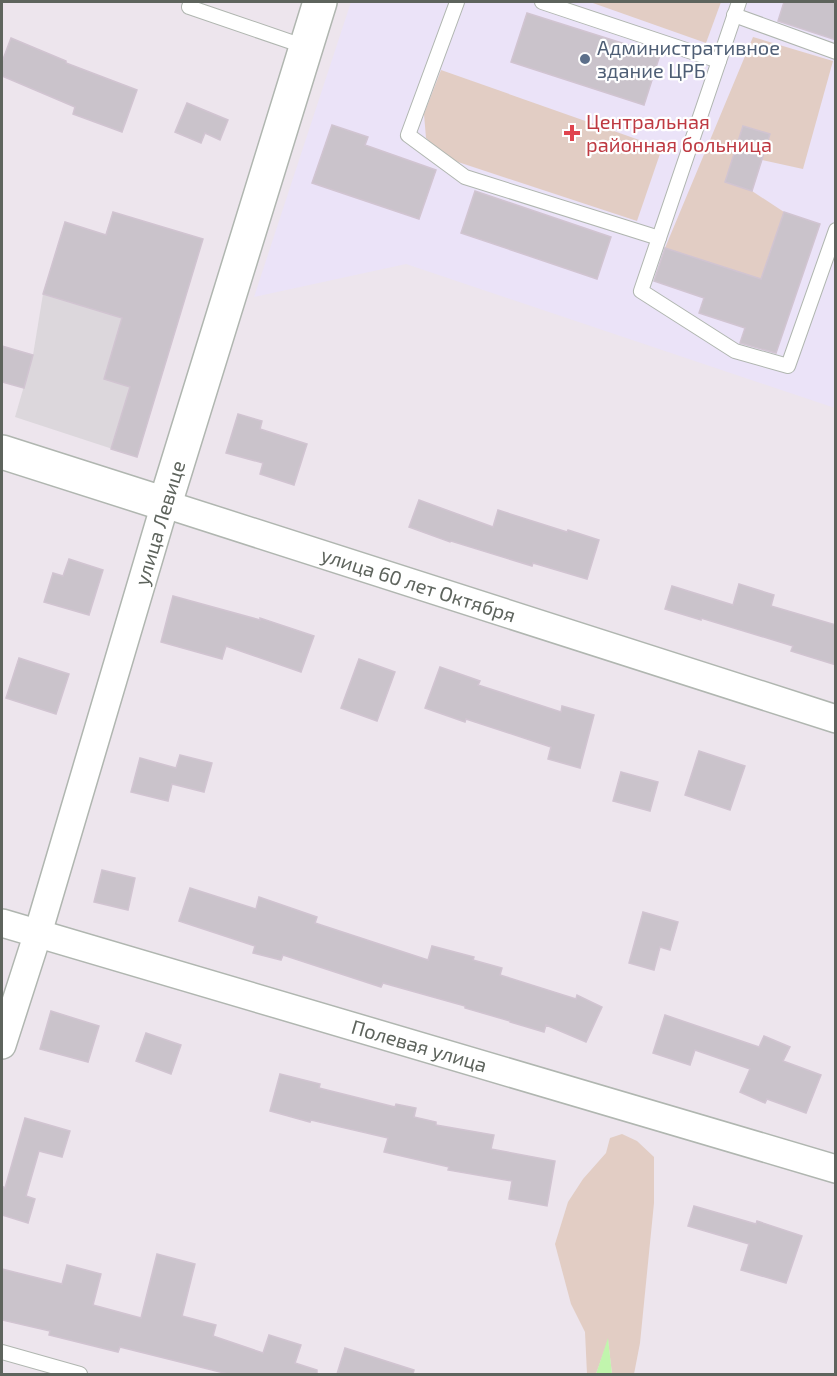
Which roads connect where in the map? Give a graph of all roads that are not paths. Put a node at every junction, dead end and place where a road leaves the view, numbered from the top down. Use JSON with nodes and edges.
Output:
{"nodes":[{"id":1,"x":191,"y":2,"type":"edge"},
{"id":2,"x":321,"y":2,"type":"edge"},
{"id":3,"x":457,"y":2,"type":"edge"},
{"id":4,"x":542,"y":2,"type":"edge"},
{"id":5,"x":739,"y":2,"type":"edge"},
{"id":6,"x":734,"y":15,"type":"junction"},
{"id":7,"x":306,"y":47,"type":"junction"},
{"id":8,"x":836,"y":51,"type":"edge"},
{"id":9,"x":718,"y":61,"type":"junction"},
{"id":10,"x":836,"y":230,"type":"edge"},
{"id":11,"x":658,"y":238,"type":"junction"},
{"id":12,"x":2,"y":452,"type":"edge"},
{"id":13,"x":165,"y":504,"type":"junction"},
{"id":14,"x":836,"y":719,"type":"edge"},
{"id":15,"x":2,"y":923,"type":"edge"},
{"id":16,"x":38,"y":933,"type":"junction"},
{"id":17,"x":2,"y":1045,"type":"edge"},
{"id":18,"x":836,"y":1169,"type":"edge"},
{"id":19,"x":2,"y":1352,"type":"edge"},
{"id":20,"x":80,"y":1374,"type":"edge"}],
"edges":[{"from":1,"to":7,"type":"lane"},
{"from":2,"to":7,"type":"street","name":"улица Левице"},
{"from":3,"to":11,"type":"lane"},
{"from":4,"to":9,"type":"lane"},
{"from":5,"to":6,"type":"lane"},
{"from":6,"to":8,"type":"lane"},
{"from":6,"to":9,"type":"lane"},
{"from":7,"to":13,"type":"street","name":"улица Левице"},
{"from":9,"to":11,"type":"lane"},
{"from":10,"to":11,"type":"lane"},
{"from":12,"to":13,"type":"street","name":"улица 60 лет Октября"},
{"from":13,"to":14,"type":"street","name":"улица 60 лет Октября"},
{"from":13,"to":16,"type":"street","name":"улица Левице"},
{"from":15,"to":16,"type":"street","name":"Полевая улица"},
{"from":16,"to":17,"type":"street","name":"улица Левице"},
{"from":16,"to":18,"type":"street","name":"Полевая улица"},
{"from":19,"to":20,"type":"lane"}]}
